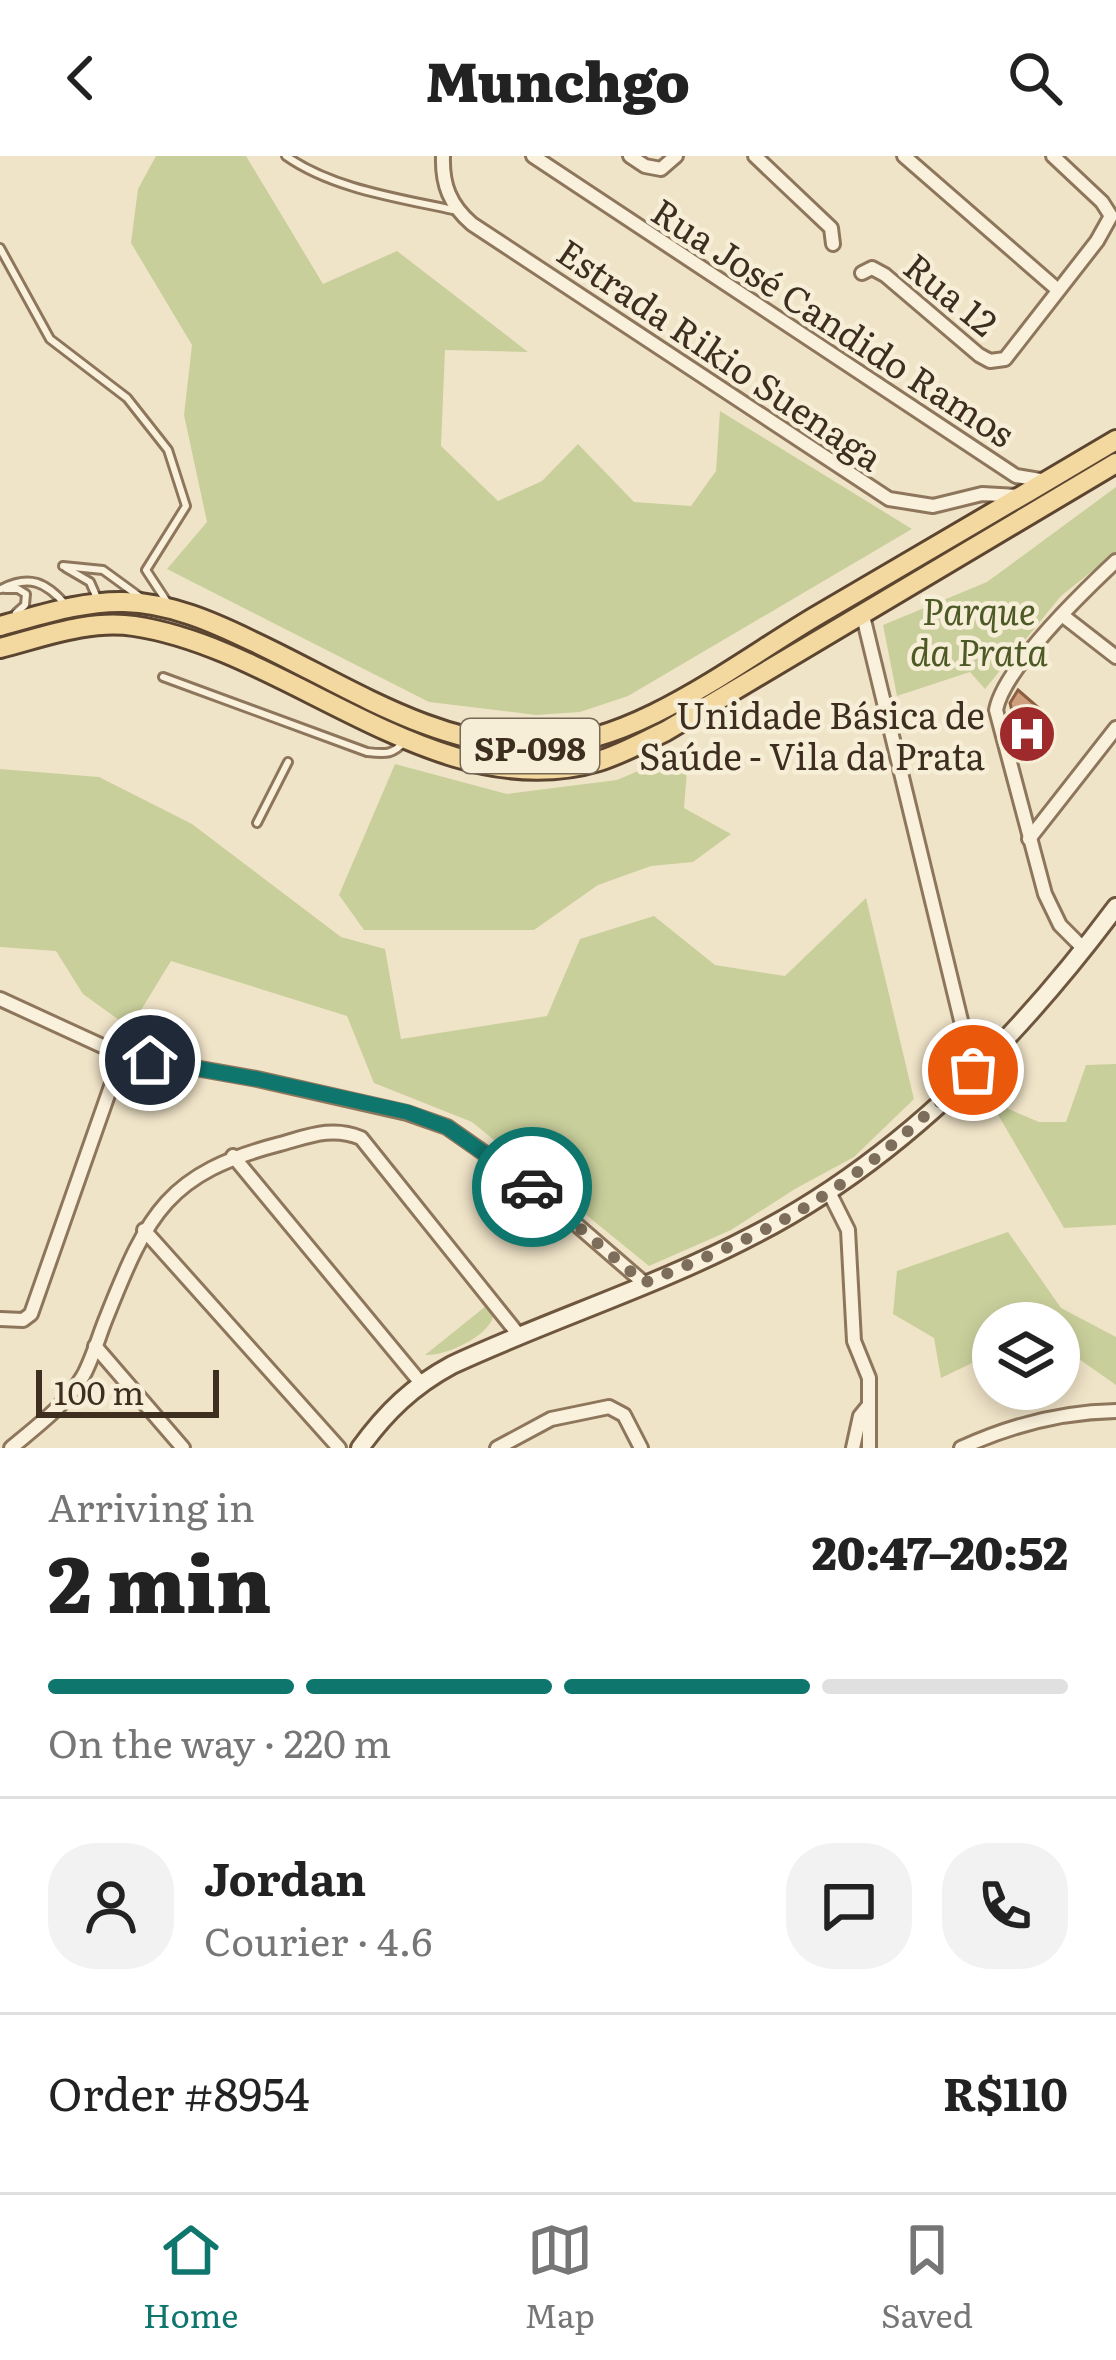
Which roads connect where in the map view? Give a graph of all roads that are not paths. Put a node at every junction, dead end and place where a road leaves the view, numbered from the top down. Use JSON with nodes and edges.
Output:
{"nodes":[{"id":1,"x":286,"y":156,"type":"edge"},
{"id":2,"x":442,"y":156,"type":"edge"},
{"id":3,"x":532,"y":156,"type":"edge"},
{"id":4,"x":630,"y":156,"type":"edge"},
{"id":5,"x":676,"y":156,"type":"edge"},
{"id":6,"x":755,"y":156,"type":"edge"},
{"id":7,"x":904,"y":156,"type":"edge"},
{"id":8,"x":1053,"y":156,"type":"edge"},
{"id":9,"x":456,"y":210,"type":"junction"},
{"id":10,"x":833,"y":244,"type":"dead end"},
{"id":11,"x":0,"y":248,"type":"edge"},
{"id":12,"x":862,"y":273,"type":"dead end"},
{"id":13,"x":1058,"y":290,"type":"junction"},
{"id":14,"x":1116,"y":440,"type":"edge"},
{"id":15,"x":1116,"y":463,"type":"edge"},
{"id":16,"x":1053,"y":490,"type":"junction"},
{"id":17,"x":1022,"y":496,"type":"junction"},
{"id":18,"x":1116,"y":561,"type":"edge"},
{"id":19,"x":93,"y":604,"type":"junction"},
{"id":20,"x":149,"y":604,"type":"junction"},
{"id":21,"x":68,"y":608,"type":"junction"},
{"id":22,"x":170,"y":609,"type":"junction"},
{"id":23,"x":1061,"y":615,"type":"junction"},
{"id":24,"x":863,"y":616,"type":"junction"},
{"id":25,"x":0,"y":626,"type":"edge"},
{"id":26,"x":0,"y":648,"type":"edge"},
{"id":27,"x":1116,"y":658,"type":"edge"},
{"id":28,"x":164,"y":677,"type":"dead end"},
{"id":29,"x":1116,"y":728,"type":"edge"},
{"id":30,"x":408,"y":737,"type":"junction"},
{"id":31,"x":288,"y":761,"type":"dead end"},
{"id":32,"x":257,"y":823,"type":"dead end"},
{"id":33,"x":1029,"y":839,"type":"junction"},
{"id":34,"x":1116,"y":907,"type":"edge"},
{"id":35,"x":1084,"y":950,"type":"junction"},
{"id":36,"x":0,"y":998,"type":"edge"},
{"id":37,"x":122,"y":1055,"type":"junction"},
{"id":38,"x":973,"y":1070,"type":"junction"},
{"id":39,"x":233,"y":1156,"type":"junction"},
{"id":40,"x":829,"y":1192,"type":"junction"},
{"id":41,"x":144,"y":1230,"type":"junction"},
{"id":42,"x":644,"y":1283,"type":"junction"},
{"id":43,"x":5,"y":1320,"type":"edge"},
{"id":44,"x":518,"y":1334,"type":"junction"},
{"id":45,"x":95,"y":1346,"type":"junction"},
{"id":46,"x":420,"y":1382,"type":"junction"},
{"id":47,"x":869,"y":1405,"type":"junction"},
{"id":48,"x":1116,"y":1411,"type":"edge"},
{"id":49,"x":27,"y":1435,"type":"junction"},
{"id":50,"x":11,"y":1448,"type":"edge"},
{"id":51,"x":38,"y":1448,"type":"edge"},
{"id":52,"x":183,"y":1448,"type":"edge"},
{"id":53,"x":339,"y":1448,"type":"edge"},
{"id":54,"x":360,"y":1448,"type":"edge"},
{"id":55,"x":496,"y":1448,"type":"edge"},
{"id":56,"x":638,"y":1448,"type":"edge"},
{"id":57,"x":854,"y":1448,"type":"edge"},
{"id":58,"x":869,"y":1448,"type":"edge"},
{"id":59,"x":961,"y":1448,"type":"edge"}],
"edges":[{"from":1,"to":9,"type":"lane"},
{"from":2,"to":9,"type":"street"},
{"from":3,"to":16,"type":"street","name":"Rua José Candido Ramos"},
{"from":4,"to":5,"type":"street"},
{"from":6,"to":10,"type":"street"},
{"from":7,"to":13,"type":"street"},
{"from":8,"to":13,"type":"street"},
{"from":9,"to":17,"type":"street","name":"Estrada Rikio Suenaga"},
{"from":11,"to":22,"type":"lane"},
{"from":12,"to":13,"type":"street","name":"Rua 12"},
{"from":14,"to":16,"type":"main road","number":"SP-098"},
{"from":15,"to":16,"type":"main road","number":"SP-098"},
{"from":16,"to":17,"type":"main road","number":"SP-098"},
{"from":16,"to":24,"type":"main road","number":"SP-098"},
{"from":17,"to":22,"type":"main road","number":"SP-098"},
{"from":18,"to":23,"type":"street"},
{"from":19,"to":20,"type":"main road","number":"SP-098"},
{"from":19,"to":20,"type":"lane"},
{"from":19,"to":21,"type":"main road","number":"SP-098"},
{"from":20,"to":22,"type":"main road","number":"SP-098"},
{"from":21,"to":25,"type":"main road","number":"SP-098"},
{"from":21,"to":25,"type":"lane"},
{"from":23,"to":27,"type":"street"},
{"from":23,"to":33,"type":"street"},
{"from":24,"to":30,"type":"main road","number":"SP-098"},
{"from":24,"to":38,"type":"street"},
{"from":26,"to":30,"type":"main road","number":"SP-098"},
{"from":28,"to":30,"type":"lane"},
{"from":29,"to":33,"type":"street"},
{"from":31,"to":32,"type":"lane"},
{"from":33,"to":35,"type":"street"},
{"from":34,"to":35,"type":"street"},
{"from":35,"to":38,"type":"street"},
{"from":36,"to":37,"type":"street"},
{"from":37,"to":42,"type":"street"},
{"from":37,"to":43,"type":"street"},
{"from":38,"to":40,"type":"street"},
{"from":39,"to":41,"type":"street"},
{"from":39,"to":44,"type":"street"},
{"from":39,"to":46,"type":"street"},
{"from":40,"to":42,"type":"street"},
{"from":40,"to":47,"type":"street"},
{"from":41,"to":45,"type":"street"},
{"from":41,"to":53,"type":"street"},
{"from":42,"to":44,"type":"street"},
{"from":44,"to":46,"type":"street"},
{"from":45,"to":49,"type":"street"},
{"from":45,"to":52,"type":"street"},
{"from":46,"to":54,"type":"street"},
{"from":47,"to":57,"type":"street"},
{"from":47,"to":58,"type":"street"},
{"from":48,"to":59,"type":"street"},
{"from":49,"to":50,"type":"street"},
{"from":49,"to":51,"type":"street"},
{"from":55,"to":56,"type":"street"}]}
